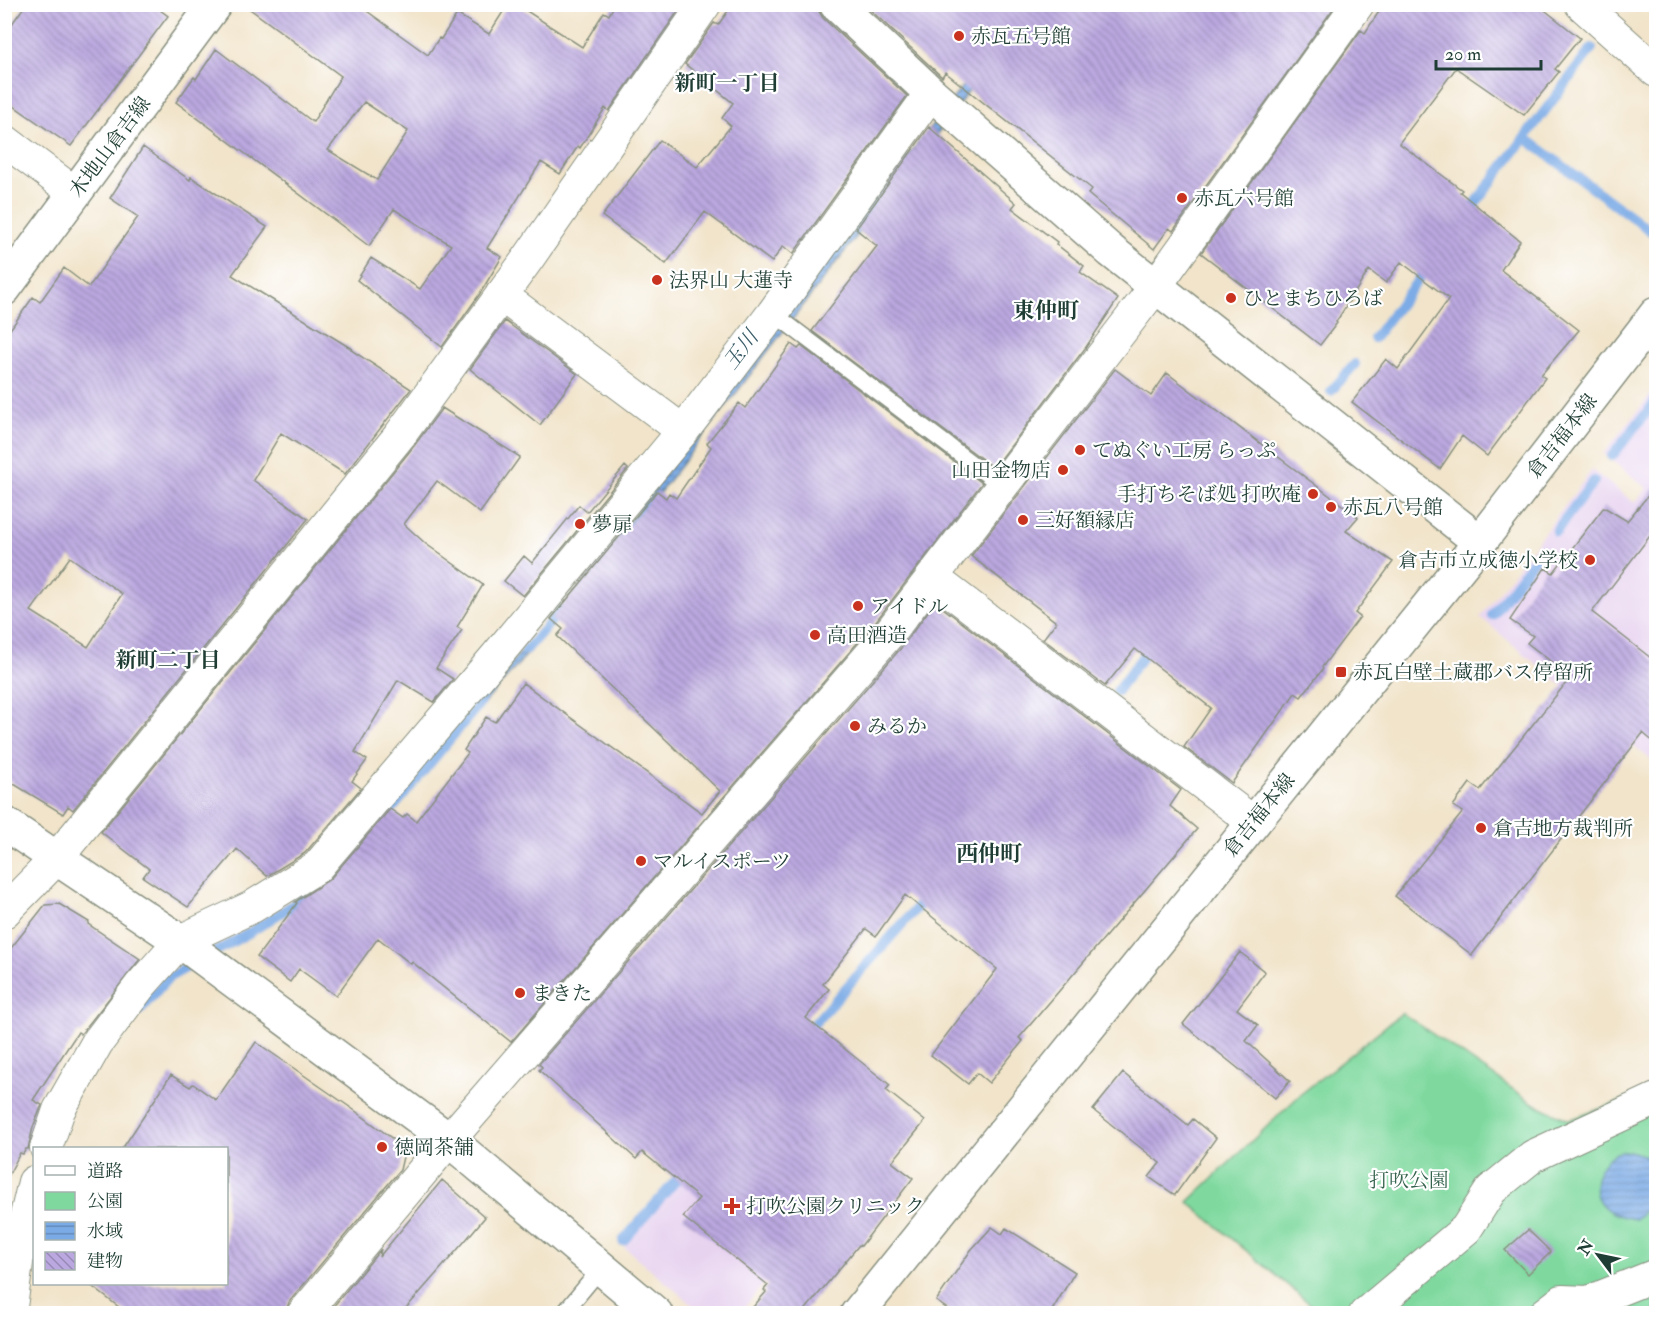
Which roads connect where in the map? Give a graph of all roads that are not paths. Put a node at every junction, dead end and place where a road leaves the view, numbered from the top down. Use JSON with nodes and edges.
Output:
{"nodes":[{"id":1,"x":215,"y":4,"type":"edge"},
{"id":2,"x":705,"y":4,"type":"edge"},
{"id":3,"x":836,"y":4,"type":"edge"},
{"id":4,"x":1358,"y":4,"type":"edge"},
{"id":5,"x":1581,"y":4,"type":"edge"},
{"id":6,"x":1656,"y":71,"type":"edge"},
{"id":7,"x":931,"y":93,"type":"junction"},
{"id":8,"x":4,"y":140,"type":"edge"},
{"id":9,"x":75,"y":193,"type":"junction"},
{"id":10,"x":1155,"y":287,"type":"junction"},
{"id":11,"x":4,"y":289,"type":"edge"},
{"id":12,"x":501,"y":296,"type":"junction"},
{"id":13,"x":773,"y":313,"type":"junction"},
{"id":14,"x":1656,"y":315,"type":"edge"},
{"id":15,"x":683,"y":431,"type":"junction"},
{"id":16,"x":1003,"y":488,"type":"junction"},
{"id":17,"x":1480,"y":542,"type":"junction"},
{"id":18,"x":933,"y":578,"type":"junction"},
{"id":19,"x":1253,"y":822,"type":"junction"},
{"id":20,"x":4,"y":823,"type":"edge"},
{"id":21,"x":57,"y":858,"type":"junction"},
{"id":22,"x":4,"y":912,"type":"edge"},
{"id":23,"x":180,"y":941,"type":"junction"},
{"id":24,"x":1656,"y":1099,"type":"edge"},
{"id":25,"x":449,"y":1140,"type":"junction"},
{"id":26,"x":47,"y":1147,"type":"edge"},
{"id":27,"x":33,"y":1186,"type":"edge"},
{"id":28,"x":602,"y":1267,"type":"junction"},
{"id":29,"x":1656,"y":1275,"type":"edge"},
{"id":30,"x":10,"y":1314,"type":"edge"},
{"id":31,"x":303,"y":1314,"type":"edge"},
{"id":32,"x":563,"y":1314,"type":"edge"},
{"id":33,"x":656,"y":1314,"type":"edge"},
{"id":34,"x":857,"y":1314,"type":"edge"},
{"id":35,"x":1365,"y":1314,"type":"edge"},
{"id":36,"x":1545,"y":1314,"type":"edge"}],
"edges":[{"from":1,"to":9,"type":"street","name":"木地山倉吉線"},
{"from":2,"to":12,"type":"street"},
{"from":3,"to":7,"type":"street"},
{"from":4,"to":10,"type":"street"},
{"from":5,"to":6,"type":"street"},
{"from":7,"to":10,"type":"street"},
{"from":7,"to":13,"type":"street"},
{"from":8,"to":9,"type":"street"},
{"from":9,"to":11,"type":"street","name":"木地山倉吉線"},
{"from":10,"to":16,"type":"street"},
{"from":10,"to":17,"type":"street"},
{"from":12,"to":15,"type":"street"},
{"from":12,"to":21,"type":"street"},
{"from":13,"to":15,"type":"street"},
{"from":13,"to":16,"type":"lane"},
{"from":14,"to":17,"type":"street","name":"倉吉福本線"},
{"from":15,"to":23,"type":"street"},
{"from":16,"to":18,"type":"street"},
{"from":17,"to":19,"type":"street","name":"倉吉福本線"},
{"from":18,"to":19,"type":"street"},
{"from":18,"to":25,"type":"street"},
{"from":19,"to":34,"type":"street","name":"倉吉福本線"},
{"from":20,"to":21,"type":"street"},
{"from":21,"to":22,"type":"street"},
{"from":21,"to":23,"type":"street"},
{"from":23,"to":25,"type":"street"},
{"from":23,"to":26,"type":"street"},
{"from":24,"to":35,"type":"street"},
{"from":25,"to":28,"type":"street"},
{"from":25,"to":31,"type":"street"},
{"from":27,"to":30,"type":"street"},
{"from":28,"to":32,"type":"lane"},
{"from":28,"to":33,"type":"street"},
{"from":29,"to":36,"type":"street"}]}
